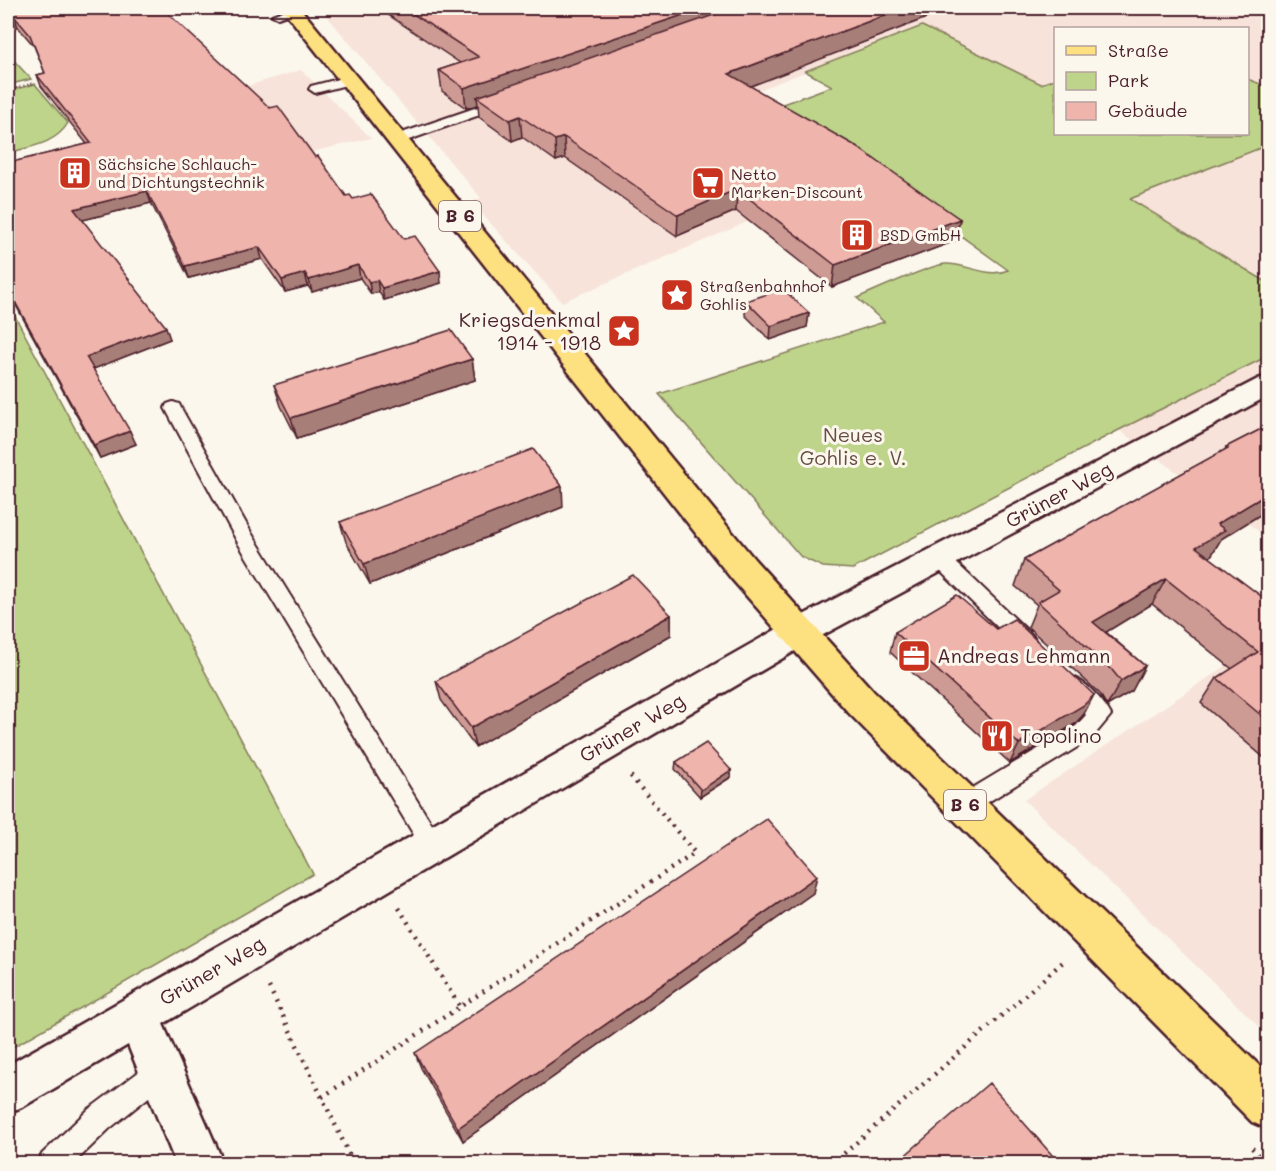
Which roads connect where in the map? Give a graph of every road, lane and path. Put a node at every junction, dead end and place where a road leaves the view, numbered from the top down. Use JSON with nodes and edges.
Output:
{"nodes":[{"id":1,"x":288,"y":11,"type":"edge"},
{"id":2,"x":350,"y":80,"type":"junction"},
{"id":3,"x":34,"y":83,"type":"dead end"},
{"id":4,"x":315,"y":89,"type":"dead end"},
{"id":5,"x":8,"y":90,"type":"edge"},
{"id":6,"x":516,"y":98,"type":"edge"},
{"id":7,"x":398,"y":139,"type":"junction"},
{"id":8,"x":1269,"y":385,"type":"edge"},
{"id":9,"x":173,"y":408,"type":"dead end"},
{"id":10,"x":939,"y":558,"type":"junction"},
{"id":11,"x":798,"y":633,"type":"junction"},
{"id":12,"x":1040,"y":655,"type":"edge"},
{"id":13,"x":1056,"y":671,"type":"edge"},
{"id":14,"x":604,"y":744,"type":"junction"},
{"id":15,"x":964,"y":805,"type":"junction"},
{"id":16,"x":430,"y":843,"type":"junction"},
{"id":17,"x":378,"y":874,"type":"junction"},
{"id":18,"x":250,"y":949,"type":"junction"},
{"id":19,"x":1067,"y":957,"type":"dead end"},
{"id":20,"x":460,"y":1007,"type":"junction"},
{"id":21,"x":137,"y":1014,"type":"junction"},
{"id":22,"x":161,"y":1071,"type":"junction"},
{"id":23,"x":8,"y":1090,"type":"edge"},
{"id":24,"x":322,"y":1097,"type":"junction"},
{"id":25,"x":1269,"y":1106,"type":"edge"},
{"id":26,"x":52,"y":1164,"type":"edge"},
{"id":27,"x":200,"y":1164,"type":"edge"},
{"id":28,"x":354,"y":1164,"type":"edge"},
{"id":29,"x":832,"y":1164,"type":"edge"}],
"edges":[{"from":1,"to":2,"type":"main road","number":"B 6"},
{"from":2,"to":4,"type":"lane"},
{"from":2,"to":7,"type":"main road","number":"B 6"},
{"from":3,"to":5,"type":"path"},
{"from":6,"to":7,"type":"lane"},
{"from":7,"to":11,"type":"main road","number":"B 6"},
{"from":8,"to":10,"type":"street","name":"Grüner Weg"},
{"from":9,"to":16,"type":"lane"},
{"from":10,"to":11,"type":"street","name":"Grüner Weg"},
{"from":10,"to":12,"type":"lane"},
{"from":11,"to":14,"type":"street","name":"Grüner Weg"},
{"from":11,"to":15,"type":"main road","number":"B 6"},
{"from":13,"to":15,"type":"lane"},
{"from":14,"to":16,"type":"street","name":"Grüner Weg"},
{"from":14,"to":20,"type":"path"},
{"from":15,"to":25,"type":"main road","number":"B 6"},
{"from":16,"to":17,"type":"street","name":"Grüner Weg"},
{"from":17,"to":18,"type":"street","name":"Grüner Weg"},
{"from":17,"to":20,"type":"path"},
{"from":18,"to":21,"type":"street","name":"Grüner Weg"},
{"from":18,"to":24,"type":"path"},
{"from":19,"to":29,"type":"path"},
{"from":20,"to":24,"type":"path"},
{"from":21,"to":22,"type":"street"},
{"from":21,"to":23,"type":"street","name":"Grüner Weg"},
{"from":22,"to":26,"type":"lane"},
{"from":22,"to":27,"type":"street"},
{"from":24,"to":28,"type":"path"}]}
